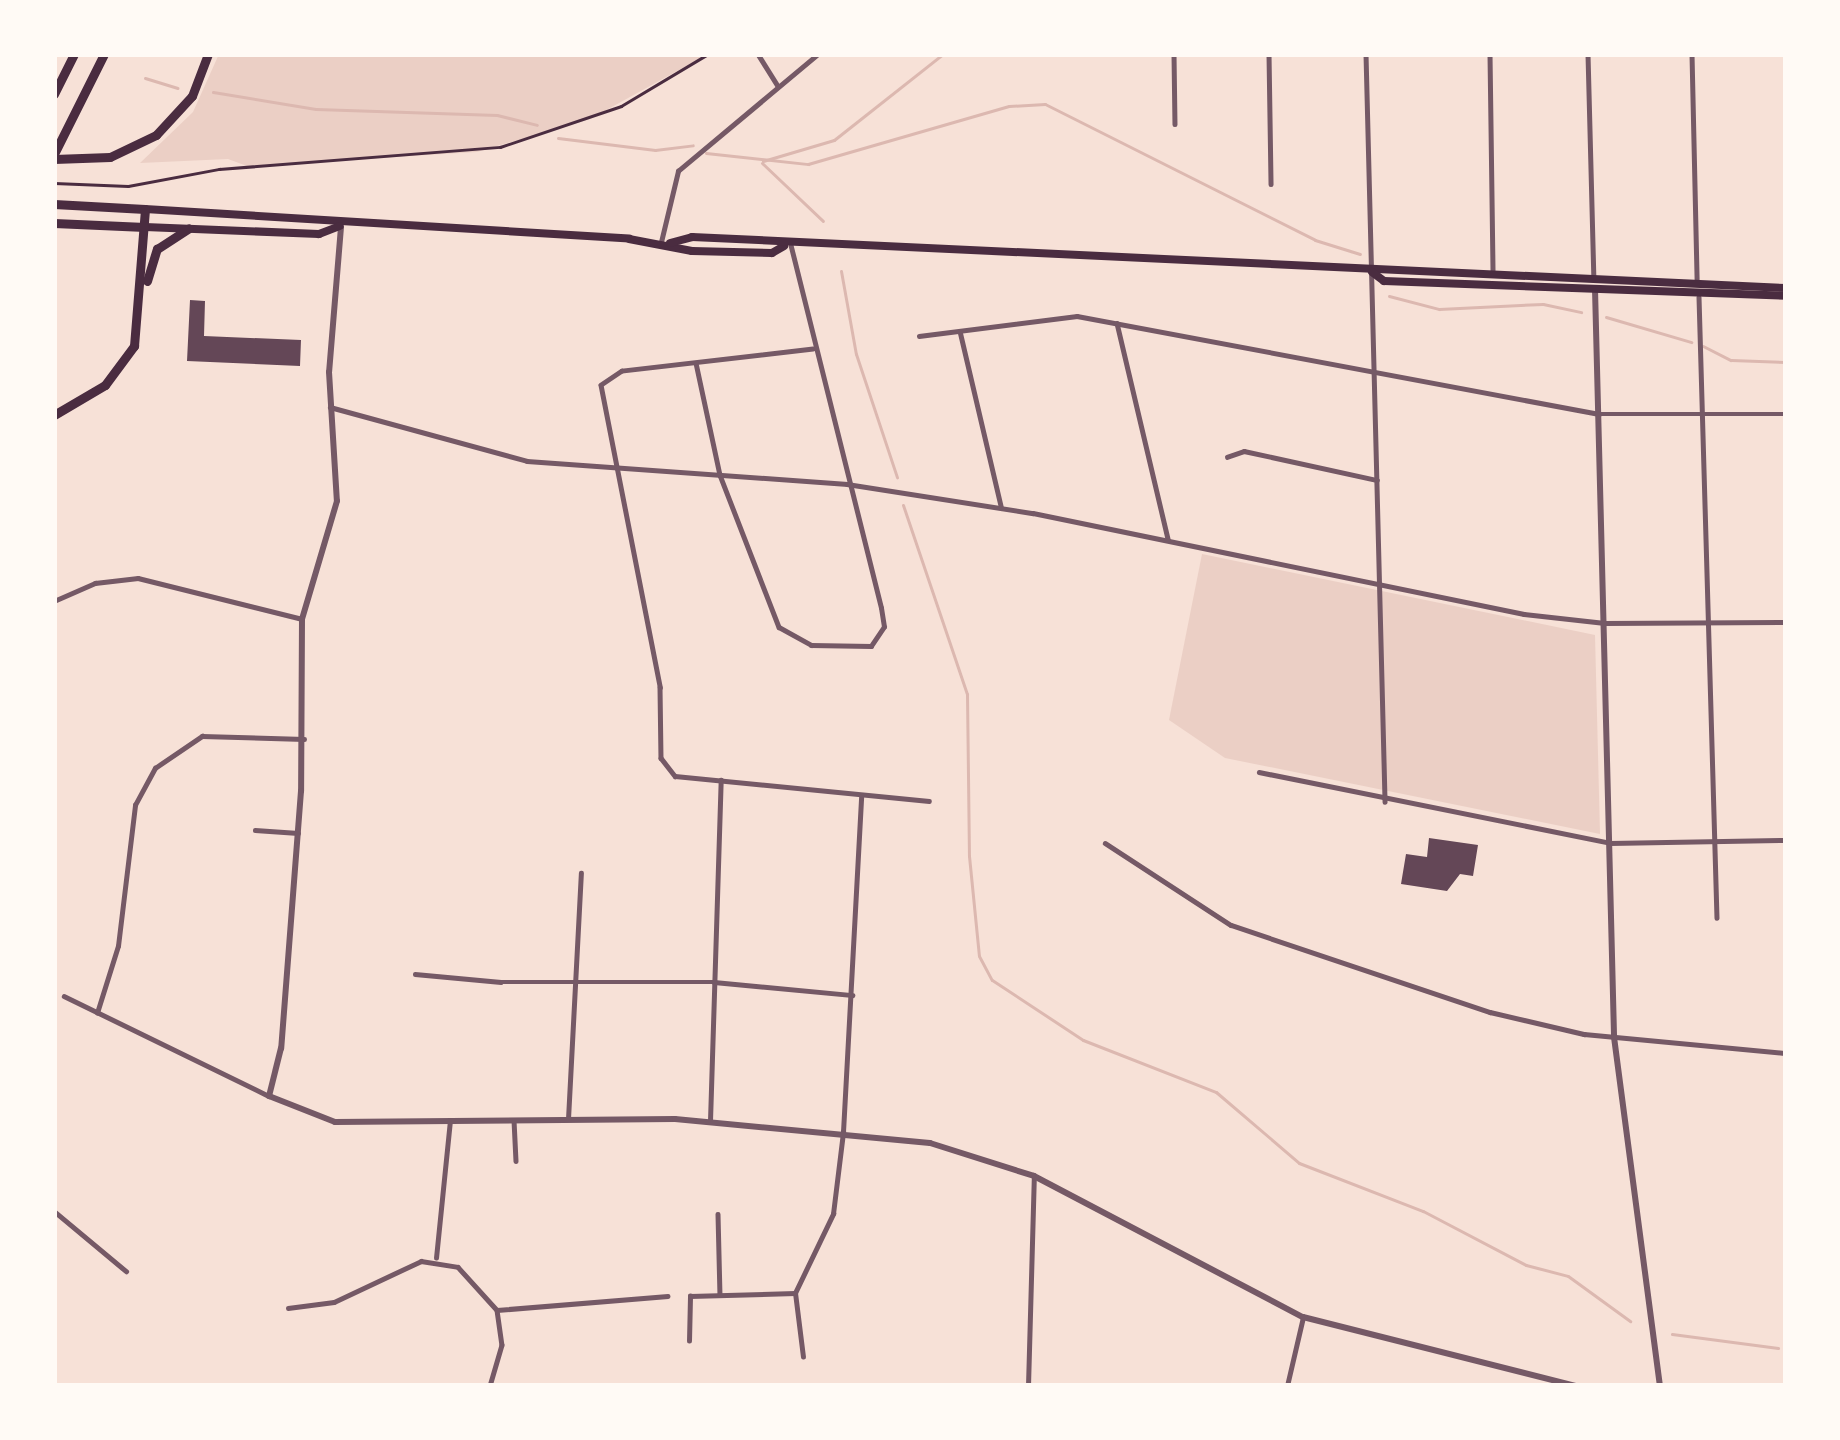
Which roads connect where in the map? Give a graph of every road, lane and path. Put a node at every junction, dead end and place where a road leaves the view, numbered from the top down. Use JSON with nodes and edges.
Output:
{"nodes":[{"id":1,"x":74,"y":54,"type":"edge"},
{"id":2,"x":104,"y":54,"type":"edge"},
{"id":3,"x":208,"y":54,"type":"edge"},
{"id":4,"x":708,"y":54,"type":"edge"},
{"id":5,"x":758,"y":54,"type":"edge"},
{"id":6,"x":818,"y":54,"type":"edge"},
{"id":7,"x":1174,"y":54,"type":"edge"},
{"id":8,"x":1269,"y":54,"type":"edge"},
{"id":9,"x":1366,"y":54,"type":"edge"},
{"id":10,"x":1490,"y":54,"type":"edge"},
{"id":11,"x":1588,"y":54,"type":"edge"},
{"id":12,"x":1692,"y":54,"type":"edge"},
{"id":13,"x":777,"y":86,"type":"junction"},
{"id":14,"x":54,"y":94,"type":"edge"},
{"id":15,"x":1175,"y":124,"type":"dead end"},
{"id":16,"x":54,"y":157,"type":"edge"},
{"id":17,"x":54,"y":183,"type":"edge"},
{"id":18,"x":1271,"y":184,"type":"dead end"},
{"id":19,"x":54,"y":204,"type":"edge"},
{"id":20,"x":145,"y":209,"type":"junction"},
{"id":21,"x":54,"y":223,"type":"edge"},
{"id":22,"x":342,"y":226,"type":"junction"},
{"id":23,"x":145,"y":227,"type":"junction"},
{"id":24,"x":189,"y":228,"type":"junction"},
{"id":25,"x":666,"y":243,"type":"junction"},
{"id":26,"x":787,"y":246,"type":"junction"},
{"id":27,"x":1493,"y":270,"type":"junction"},
{"id":28,"x":1372,"y":272,"type":"junction"},
{"id":29,"x":1594,"y":278,"type":"junction"},
{"id":30,"x":1697,"y":280,"type":"junction"},
{"id":31,"x":1595,"y":290,"type":"junction"},
{"id":32,"x":1786,"y":292,"type":"edge"},
{"id":33,"x":1699,"y":297,"type":"junction"},
{"id":34,"x":142,"y":304,"type":"junction"},
{"id":35,"x":1117,"y":323,"type":"junction"},
{"id":36,"x":960,"y":331,"type":"junction"},
{"id":37,"x":919,"y":336,"type":"dead end"},
{"id":38,"x":813,"y":350,"type":"junction"},
{"id":39,"x":696,"y":362,"type":"junction"},
{"id":40,"x":1374,"y":374,"type":"junction"},
{"id":41,"x":330,"y":406,"type":"junction"},
{"id":42,"x":1701,"y":413,"type":"junction"},
{"id":43,"x":1599,"y":414,"type":"junction"},
{"id":44,"x":54,"y":415,"type":"edge"},
{"id":45,"x":1786,"y":415,"type":"edge"},
{"id":46,"x":1227,"y":458,"type":"dead end"},
{"id":47,"x":613,"y":469,"type":"junction"},
{"id":48,"x":720,"y":475,"type":"junction"},
{"id":49,"x":1377,"y":480,"type":"junction"},
{"id":50,"x":847,"y":484,"type":"junction"},
{"id":51,"x":1001,"y":507,"type":"junction"},
{"id":52,"x":1169,"y":542,"type":"junction"},
{"id":53,"x":1380,"y":585,"type":"junction"},
{"id":54,"x":54,"y":601,"type":"edge"},
{"id":55,"x":302,"y":619,"type":"junction"},
{"id":56,"x":1786,"y":622,"type":"edge"},
{"id":57,"x":1604,"y":623,"type":"junction"},
{"id":58,"x":1708,"y":625,"type":"junction"},
{"id":59,"x":304,"y":740,"type":"junction"},
{"id":60,"x":1259,"y":772,"type":"dead end"},
{"id":61,"x":721,"y":780,"type":"junction"},
{"id":62,"x":861,"y":795,"type":"junction"},
{"id":63,"x":929,"y":801,"type":"dead end"},
{"id":64,"x":1385,"y":802,"type":"junction"},
{"id":65,"x":255,"y":830,"type":"dead end"},
{"id":66,"x":298,"y":833,"type":"junction"},
{"id":67,"x":1715,"y":841,"type":"junction"},
{"id":68,"x":1786,"y":841,"type":"edge"},
{"id":69,"x":1105,"y":843,"type":"dead end"},
{"id":70,"x":1610,"y":844,"type":"junction"},
{"id":71,"x":580,"y":873,"type":"dead end"},
{"id":72,"x":1717,"y":918,"type":"dead end"},
{"id":73,"x":415,"y":974,"type":"dead end"},
{"id":74,"x":575,"y":980,"type":"junction"},
{"id":75,"x":714,"y":982,"type":"junction"},
{"id":76,"x":852,"y":995,"type":"junction"},
{"id":77,"x":64,"y":996,"type":"dead end"},
{"id":78,"x":97,"y":1013,"type":"junction"},
{"id":79,"x":1614,"y":1037,"type":"junction"},
{"id":80,"x":1786,"y":1053,"type":"edge"},
{"id":81,"x":269,"y":1096,"type":"junction"},
{"id":82,"x":514,"y":1120,"type":"junction"},
{"id":83,"x":568,"y":1120,"type":"junction"},
{"id":84,"x":450,"y":1121,"type":"junction"},
{"id":85,"x":710,"y":1121,"type":"junction"},
{"id":86,"x":843,"y":1132,"type":"junction"},
{"id":87,"x":516,"y":1161,"type":"dead end"},
{"id":88,"x":1034,"y":1176,"type":"junction"},
{"id":89,"x":54,"y":1211,"type":"edge"},
{"id":90,"x":718,"y":1214,"type":"dead end"},
{"id":91,"x":436,"y":1259,"type":"junction"},
{"id":92,"x":127,"y":1271,"type":"dead end"},
{"id":93,"x":795,"y":1293,"type":"junction"},
{"id":94,"x":720,"y":1295,"type":"junction"},
{"id":95,"x":667,"y":1296,"type":"dead end"},
{"id":96,"x":289,"y":1308,"type":"dead end"},
{"id":97,"x":497,"y":1310,"type":"junction"},
{"id":98,"x":1304,"y":1317,"type":"junction"},
{"id":99,"x":689,"y":1341,"type":"dead end"},
{"id":100,"x":802,"y":1358,"type":"dead end"},
{"id":101,"x":490,"y":1386,"type":"edge"},
{"id":102,"x":1028,"y":1386,"type":"edge"},
{"id":103,"x":1287,"y":1386,"type":"edge"},
{"id":104,"x":1576,"y":1386,"type":"edge"},
{"id":105,"x":1660,"y":1386,"type":"edge"}],
"edges":[{"from":1,"to":14,"type":"highway"},
{"from":2,"to":16,"type":"highway"},
{"from":3,"to":16,"type":"highway"},
{"from":4,"to":17,"type":"path"},
{"from":5,"to":13,"type":"street"},
{"from":6,"to":13,"type":"street"},
{"from":7,"to":15,"type":"street"},
{"from":8,"to":18,"type":"street"},
{"from":9,"to":28,"type":"street"},
{"from":10,"to":27,"type":"street"},
{"from":11,"to":29,"type":"street"},
{"from":12,"to":30,"type":"street"},
{"from":13,"to":25,"type":"street"},
{"from":19,"to":20,"type":"highway"},
{"from":20,"to":22,"type":"main road"},
{"from":20,"to":23,"type":"highway"},
{"from":21,"to":23,"type":"highway"},
{"from":22,"to":24,"type":"main road"},
{"from":22,"to":25,"type":"main road"},
{"from":22,"to":41,"type":"street"},
{"from":23,"to":24,"type":"main road"},
{"from":23,"to":34,"type":"highway"},
{"from":24,"to":34,"type":"highway"},
{"from":25,"to":26,"type":"main road"},
{"from":26,"to":28,"type":"main road"},
{"from":26,"to":38,"type":"street"},
{"from":27,"to":28,"type":"main road"},
{"from":27,"to":29,"type":"main road"},
{"from":28,"to":31,"type":"main road"},
{"from":28,"to":40,"type":"street"},
{"from":29,"to":30,"type":"main road"},
{"from":29,"to":31,"type":"street"},
{"from":30,"to":32,"type":"main road"},
{"from":31,"to":33,"type":"main road"},
{"from":31,"to":43,"type":"street"},
{"from":32,"to":33,"type":"main road"},
{"from":33,"to":42,"type":"street"},
{"from":34,"to":44,"type":"highway"},
{"from":35,"to":36,"type":"street"},
{"from":35,"to":40,"type":"street"},
{"from":35,"to":52,"type":"street"},
{"from":36,"to":37,"type":"street"},
{"from":36,"to":51,"type":"street"},
{"from":38,"to":39,"type":"street"},
{"from":38,"to":50,"type":"street"},
{"from":39,"to":47,"type":"street"},
{"from":39,"to":48,"type":"street"},
{"from":40,"to":43,"type":"street"},
{"from":40,"to":49,"type":"street"},
{"from":41,"to":47,"type":"street"},
{"from":41,"to":55,"type":"street"},
{"from":42,"to":43,"type":"street"},
{"from":42,"to":45,"type":"street"},
{"from":42,"to":58,"type":"street"},
{"from":43,"to":57,"type":"street"},
{"from":46,"to":49,"type":"street"},
{"from":47,"to":48,"type":"street"},
{"from":47,"to":61,"type":"street"},
{"from":48,"to":50,"type":"street"},
{"from":48,"to":50,"type":"street"},
{"from":49,"to":53,"type":"street"},
{"from":50,"to":51,"type":"street"},
{"from":51,"to":52,"type":"street"},
{"from":52,"to":53,"type":"street"},
{"from":53,"to":57,"type":"street"},
{"from":53,"to":64,"type":"street"},
{"from":54,"to":55,"type":"street"},
{"from":55,"to":59,"type":"street"},
{"from":56,"to":58,"type":"street"},
{"from":57,"to":58,"type":"street"},
{"from":57,"to":70,"type":"street"},
{"from":58,"to":67,"type":"street"},
{"from":59,"to":66,"type":"street"},
{"from":59,"to":78,"type":"street"},
{"from":60,"to":64,"type":"street"},
{"from":61,"to":62,"type":"street"},
{"from":61,"to":75,"type":"street"},
{"from":62,"to":63,"type":"street"},
{"from":62,"to":76,"type":"street"},
{"from":64,"to":70,"type":"street"},
{"from":65,"to":66,"type":"street"},
{"from":66,"to":81,"type":"street"},
{"from":67,"to":68,"type":"street"},
{"from":67,"to":70,"type":"street"},
{"from":67,"to":72,"type":"street"},
{"from":69,"to":79,"type":"street"},
{"from":70,"to":79,"type":"street"},
{"from":71,"to":74,"type":"street"},
{"from":73,"to":74,"type":"street"},
{"from":74,"to":75,"type":"street"},
{"from":74,"to":83,"type":"street"},
{"from":75,"to":76,"type":"street"},
{"from":75,"to":85,"type":"street"},
{"from":76,"to":86,"type":"street"},
{"from":77,"to":78,"type":"street"},
{"from":78,"to":81,"type":"street"},
{"from":79,"to":80,"type":"street"},
{"from":79,"to":105,"type":"street"},
{"from":81,"to":84,"type":"street"},
{"from":82,"to":83,"type":"street"},
{"from":82,"to":84,"type":"street"},
{"from":82,"to":87,"type":"street"},
{"from":83,"to":85,"type":"street"},
{"from":84,"to":91,"type":"street"},
{"from":85,"to":86,"type":"street"},
{"from":86,"to":88,"type":"street"},
{"from":86,"to":93,"type":"street"},
{"from":88,"to":98,"type":"street"},
{"from":88,"to":102,"type":"street"},
{"from":89,"to":92,"type":"street"},
{"from":90,"to":94,"type":"street"},
{"from":91,"to":96,"type":"street"},
{"from":91,"to":97,"type":"street"},
{"from":93,"to":94,"type":"street"},
{"from":93,"to":100,"type":"street"},
{"from":94,"to":99,"type":"street"},
{"from":95,"to":97,"type":"street"},
{"from":97,"to":101,"type":"street"},
{"from":98,"to":103,"type":"street"},
{"from":98,"to":104,"type":"street"}]}
